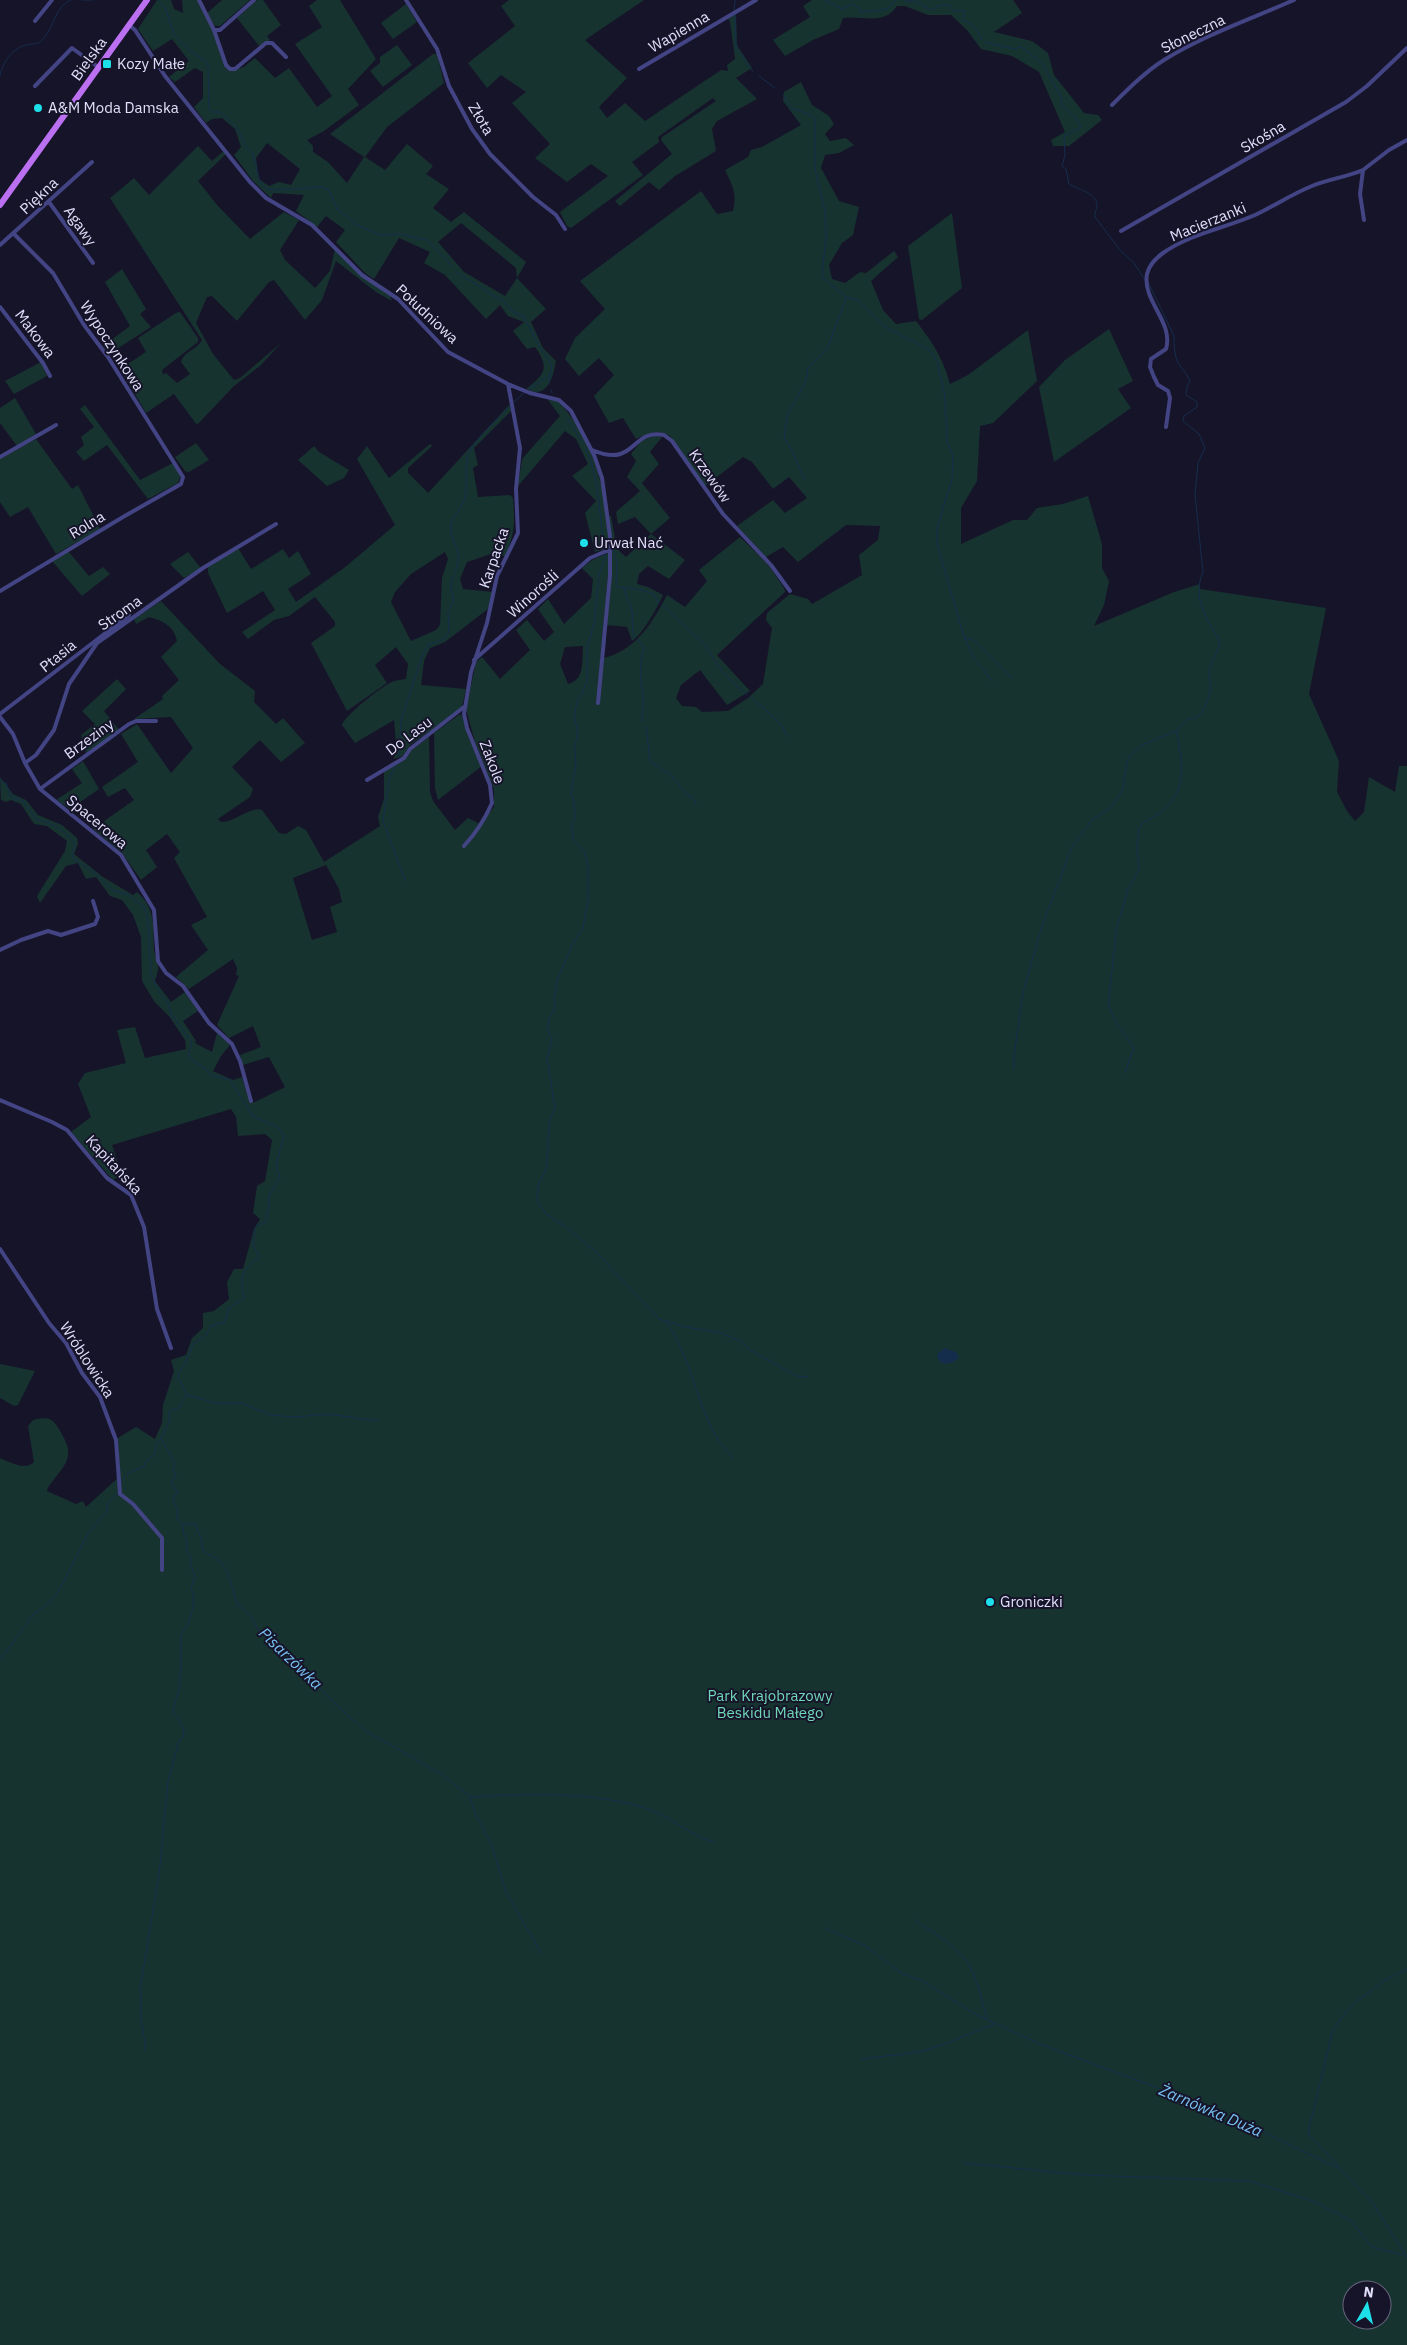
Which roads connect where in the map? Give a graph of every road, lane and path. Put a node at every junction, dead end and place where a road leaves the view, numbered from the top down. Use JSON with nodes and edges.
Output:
{"nodes":[{"id":1,"x":52,"y":0,"type":"edge"},
{"id":2,"x":146,"y":0,"type":"edge"},
{"id":3,"x":199,"y":0,"type":"edge"},
{"id":4,"x":254,"y":0,"type":"edge"},
{"id":5,"x":406,"y":0,"type":"edge"},
{"id":6,"x":756,"y":0,"type":"edge"},
{"id":7,"x":1294,"y":0,"type":"edge"},
{"id":8,"x":35,"y":21,"type":"dead end"},
{"id":9,"x":129,"y":25,"type":"junction"},
{"id":10,"x":214,"y":30,"type":"junction"},
{"id":11,"x":1407,"y":48,"type":"edge"},
{"id":12,"x":286,"y":57,"type":"dead end"},
{"id":13,"x":98,"y":67,"type":"junction"},
{"id":14,"x":639,"y":69,"type":"dead end"},
{"id":15,"x":35,"y":86,"type":"dead end"},
{"id":16,"x":1112,"y":105,"type":"dead end"},
{"id":17,"x":1407,"y":140,"type":"edge"},
{"id":18,"x":92,"y":162,"type":"dead end"},
{"id":19,"x":1363,"y":170,"type":"junction"},
{"id":20,"x":49,"y":202,"type":"junction"},
{"id":21,"x":0,"y":205,"type":"edge"},
{"id":22,"x":1364,"y":220,"type":"dead end"},
{"id":23,"x":565,"y":229,"type":"dead end"},
{"id":24,"x":1121,"y":231,"type":"dead end"},
{"id":25,"x":14,"y":234,"type":"junction"},
{"id":26,"x":0,"y":245,"type":"edge"},
{"id":27,"x":93,"y":263,"type":"dead end"},
{"id":28,"x":0,"y":307,"type":"edge"},
{"id":29,"x":50,"y":376,"type":"dead end"},
{"id":30,"x":508,"y":384,"type":"junction"},
{"id":31,"x":56,"y":425,"type":"dead end"},
{"id":32,"x":1166,"y":427,"type":"dead end"},
{"id":33,"x":592,"y":450,"type":"junction"},
{"id":34,"x":0,"y":457,"type":"edge"},
{"id":35,"x":183,"y":477,"type":"joint"},
{"id":36,"x":276,"y":524,"type":"dead end"},
{"id":37,"x":611,"y":549,"type":"junction"},
{"id":38,"x":0,"y":591,"type":"edge"},
{"id":39,"x":790,"y":591,"type":"dead end"},
{"id":40,"x":129,"y":615,"type":"dead end"},
{"id":41,"x":474,"y":660,"type":"junction"},
{"id":42,"x":598,"y":703,"type":"dead end"},
{"id":43,"x":464,"y":708,"type":"junction"},
{"id":44,"x":0,"y":715,"type":"edge"},
{"id":45,"x":156,"y":721,"type":"dead end"},
{"id":46,"x":25,"y":763,"type":"junction"},
{"id":47,"x":367,"y":780,"type":"dead end"},
{"id":48,"x":40,"y":789,"type":"junction"},
{"id":49,"x":464,"y":846,"type":"dead end"},
{"id":50,"x":93,"y":901,"type":"dead end"},
{"id":51,"x":0,"y":950,"type":"edge"},
{"id":52,"x":0,"y":1100,"type":"edge"},
{"id":53,"x":251,"y":1101,"type":"dead end"},
{"id":54,"x":0,"y":1249,"type":"edge"},
{"id":55,"x":170,"y":1348,"type":"dead end"},
{"id":56,"x":162,"y":1570,"type":"dead end"}],
"edges":[{"from":1,"to":8,"type":"street"},
{"from":2,"to":9,"type":"main road","name":"Bielska"},
{"from":3,"to":10,"type":"street"},
{"from":4,"to":10,"type":"street"},
{"from":5,"to":23,"type":"street","name":"Złota"},
{"from":6,"to":14,"type":"street","name":"Wapienna"},
{"from":7,"to":16,"type":"street","name":"Słoneczna"},
{"from":9,"to":13,"type":"main road","name":"Bielska"},
{"from":9,"to":30,"type":"street","name":"Południowa"},
{"from":10,"to":12,"type":"street"},
{"from":11,"to":24,"type":"street","name":"Skośna"},
{"from":13,"to":15,"type":"street"},
{"from":13,"to":21,"type":"main road","name":"Bielska"},
{"from":17,"to":19,"type":"street"},
{"from":18,"to":20,"type":"street","name":"Piękna"},
{"from":19,"to":22,"type":"street"},
{"from":19,"to":32,"type":"street","name":"Macierzanki"},
{"from":20,"to":25,"type":"street","name":"Piękna"},
{"from":20,"to":27,"type":"street","name":"Agawy"},
{"from":25,"to":26,"type":"street","name":"Piękna"},
{"from":25,"to":35,"type":"street","name":"Wypoczynkowa"},
{"from":28,"to":29,"type":"street","name":"Makowa"},
{"from":30,"to":33,"type":"street","name":"Południowa"},
{"from":30,"to":41,"type":"street","name":"Karpacka"},
{"from":31,"to":34,"type":"street"},
{"from":33,"to":37,"type":"street","name":"Południowa"},
{"from":33,"to":39,"type":"street","name":"Krzewów"},
{"from":35,"to":38,"type":"street","name":"Rolna"},
{"from":36,"to":46,"type":"street","name":"Stroma"},
{"from":37,"to":41,"type":"street","name":"Winorośli"},
{"from":37,"to":42,"type":"street","name":"Południowa"},
{"from":40,"to":44,"type":"street","name":"Ptasia"},
{"from":41,"to":43,"type":"street","name":"Karpacka"},
{"from":43,"to":47,"type":"street","name":"Do Lasu"},
{"from":43,"to":49,"type":"street","name":"Zakole"},
{"from":44,"to":46,"type":"street","name":"Spacerowa"},
{"from":45,"to":48,"type":"street","name":"Brzeziny"},
{"from":46,"to":48,"type":"street","name":"Spacerowa"},
{"from":48,"to":53,"type":"street","name":"Spacerowa"},
{"from":50,"to":51,"type":"street"},
{"from":52,"to":55,"type":"street","name":"Kapitańska"},
{"from":54,"to":56,"type":"street","name":"Wróblowicka"}]}
